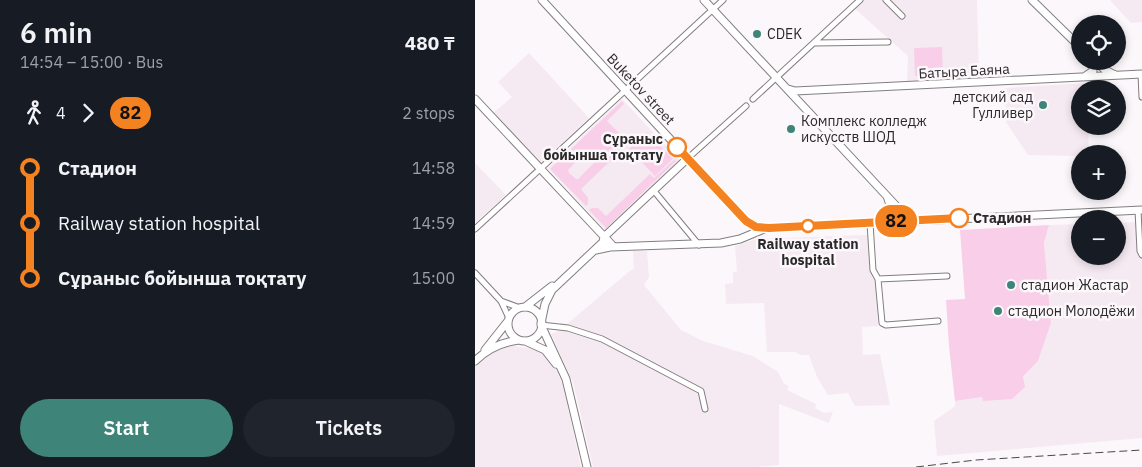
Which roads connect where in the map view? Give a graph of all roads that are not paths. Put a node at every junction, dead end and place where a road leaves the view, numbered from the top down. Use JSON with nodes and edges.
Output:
{"nodes":[{"id":1,"x":542,"y":0,"type":"edge"},
{"id":2,"x":704,"y":0,"type":"edge"},
{"id":3,"x":723,"y":0,"type":"edge"},
{"id":4,"x":860,"y":0,"type":"edge"},
{"id":5,"x":886,"y":0,"type":"edge"},
{"id":6,"x":1032,"y":0,"type":"edge"},
{"id":7,"x":713,"y":10,"type":"junction"},
{"id":8,"x":902,"y":16,"type":"dead end"},
{"id":9,"x":1071,"y":38,"type":"edge"},
{"id":10,"x":888,"y":42,"type":"dead end"},
{"id":11,"x":814,"y":43,"type":"junction"},
{"id":12,"x":1093,"y":70,"type":"edge"},
{"id":13,"x":1105,"y":70,"type":"edge"},
{"id":14,"x":1142,"y":74,"type":"edge"},
{"id":15,"x":1117,"y":75,"type":"junction"},
{"id":16,"x":1082,"y":77,"type":"junction"},
{"id":17,"x":777,"y":78,"type":"junction"},
{"id":18,"x":788,"y":89,"type":"junction"},
{"id":19,"x":625,"y":90,"type":"junction"},
{"id":20,"x":807,"y":90,"type":"junction"},
{"id":21,"x":1142,"y":97,"type":"edge"},
{"id":22,"x":475,"y":99,"type":"edge"},
{"id":23,"x":753,"y":99,"type":"dead end"},
{"id":24,"x":802,"y":105,"type":"junction"},
{"id":25,"x":745,"y":106,"type":"dead end"},
{"id":26,"x":688,"y":158,"type":"junction"},
{"id":27,"x":540,"y":170,"type":"junction"},
{"id":28,"x":654,"y":191,"type":"junction"},
{"id":29,"x":883,"y":193,"type":"junction"},
{"id":30,"x":1140,"y":210,"type":"edge"},
{"id":31,"x":916,"y":220,"type":"junction"},
{"id":32,"x":746,"y":221,"type":"junction"},
{"id":33,"x":871,"y":223,"type":"junction"},
{"id":34,"x":769,"y":228,"type":"junction"},
{"id":35,"x":475,"y":229,"type":"edge"},
{"id":36,"x":612,"y":230,"type":"junction"},
{"id":37,"x":604,"y":238,"type":"junction"},
{"id":38,"x":732,"y":241,"type":"junction"},
{"id":39,"x":699,"y":244,"type":"junction"},
{"id":40,"x":612,"y":246,"type":"junction"},
{"id":41,"x":1142,"y":255,"type":"edge"},
{"id":42,"x":585,"y":258,"type":"junction"},
{"id":43,"x":475,"y":272,"type":"edge"},
{"id":44,"x":947,"y":276,"type":"dead end"},
{"id":45,"x":878,"y":279,"type":"junction"},
{"id":46,"x":501,"y":301,"type":"junction"},
{"id":47,"x":523,"y":308,"type":"junction"},
{"id":48,"x":509,"y":319,"type":"junction"},
{"id":49,"x":938,"y":321,"type":"dead end"},
{"id":50,"x":541,"y":324,"type":"junction"},
{"id":51,"x":522,"y":340,"type":"junction"},
{"id":52,"x":482,"y":354,"type":"junction"},
{"id":53,"x":475,"y":360,"type":"edge"},
{"id":54,"x":566,"y":379,"type":"junction"},
{"id":55,"x":705,"y":409,"type":"dead end"},
{"id":56,"x":587,"y":467,"type":"edge"}],
"edges":[{"from":1,"to":19,"type":"street","name":"Buketov street"},
{"from":2,"to":7,"type":"street"},
{"from":3,"to":7,"type":"street"},
{"from":4,"to":11,"type":"street"},
{"from":5,"to":8,"type":"street"},
{"from":6,"to":9,"type":"street"},
{"from":7,"to":17,"type":"street"},
{"from":7,"to":19,"type":"street"},
{"from":10,"to":11,"type":"street"},
{"from":11,"to":17,"type":"street"},
{"from":12,"to":16,"type":"street"},
{"from":13,"to":15,"type":"street"},
{"from":14,"to":15,"type":"street","name":"Батыра Баяна"},
{"from":14,"to":21,"type":"street"},
{"from":15,"to":16,"type":"street","name":"Батыра Баяна"},
{"from":16,"to":20,"type":"street","name":"Батыра Баяна"},
{"from":17,"to":18,"type":"street"},
{"from":17,"to":23,"type":"street"},
{"from":18,"to":20,"type":"street","name":"Батыра Баяна"},
{"from":18,"to":24,"type":"street"},
{"from":19,"to":26,"type":"street","name":"Buketov street"},
{"from":19,"to":27,"type":"street"},
{"from":20,"to":24,"type":"street"},
{"from":22,"to":27,"type":"street"},
{"from":24,"to":29,"type":"street"},
{"from":25,"to":26,"type":"street"},
{"from":26,"to":28,"type":"street"},
{"from":26,"to":32,"type":"street","name":"Buketov street"},
{"from":27,"to":35,"type":"street"},
{"from":27,"to":37,"type":"street"},
{"from":28,"to":36,"type":"street"},
{"from":28,"to":39,"type":"street"},
{"from":29,"to":31,"type":"street"},
{"from":29,"to":33,"type":"street"},
{"from":30,"to":31,"type":"street"},
{"from":30,"to":41,"type":"street"},
{"from":31,"to":33,"type":"street"},
{"from":32,"to":34,"type":"street"},
{"from":32,"to":38,"type":"street"},
{"from":33,"to":34,"type":"street"},
{"from":33,"to":45,"type":"street"},
{"from":34,"to":38,"type":"street"},
{"from":36,"to":37,"type":"street"},
{"from":36,"to":40,"type":"street"},
{"from":37,"to":40,"type":"street"},
{"from":37,"to":42,"type":"street"},
{"from":37,"to":47,"type":"street"},
{"from":38,"to":39,"type":"street"},
{"from":39,"to":40,"type":"street"},
{"from":40,"to":42,"type":"street"},
{"from":42,"to":50,"type":"street"},
{"from":43,"to":46,"type":"street"},
{"from":44,"to":45,"type":"street"},
{"from":45,"to":49,"type":"street"},
{"from":46,"to":47,"type":"street"},
{"from":46,"to":48,"type":"street"},
{"from":47,"to":48,"type":"street"},
{"from":47,"to":50,"type":"street"},
{"from":48,"to":51,"type":"street"},
{"from":48,"to":52,"type":"street"},
{"from":50,"to":51,"type":"street"},
{"from":50,"to":54,"type":"street"},
{"from":50,"to":55,"type":"street"},
{"from":51,"to":52,"type":"street"},
{"from":51,"to":54,"type":"street"},
{"from":52,"to":53,"type":"street"},
{"from":54,"to":56,"type":"street"}]}
